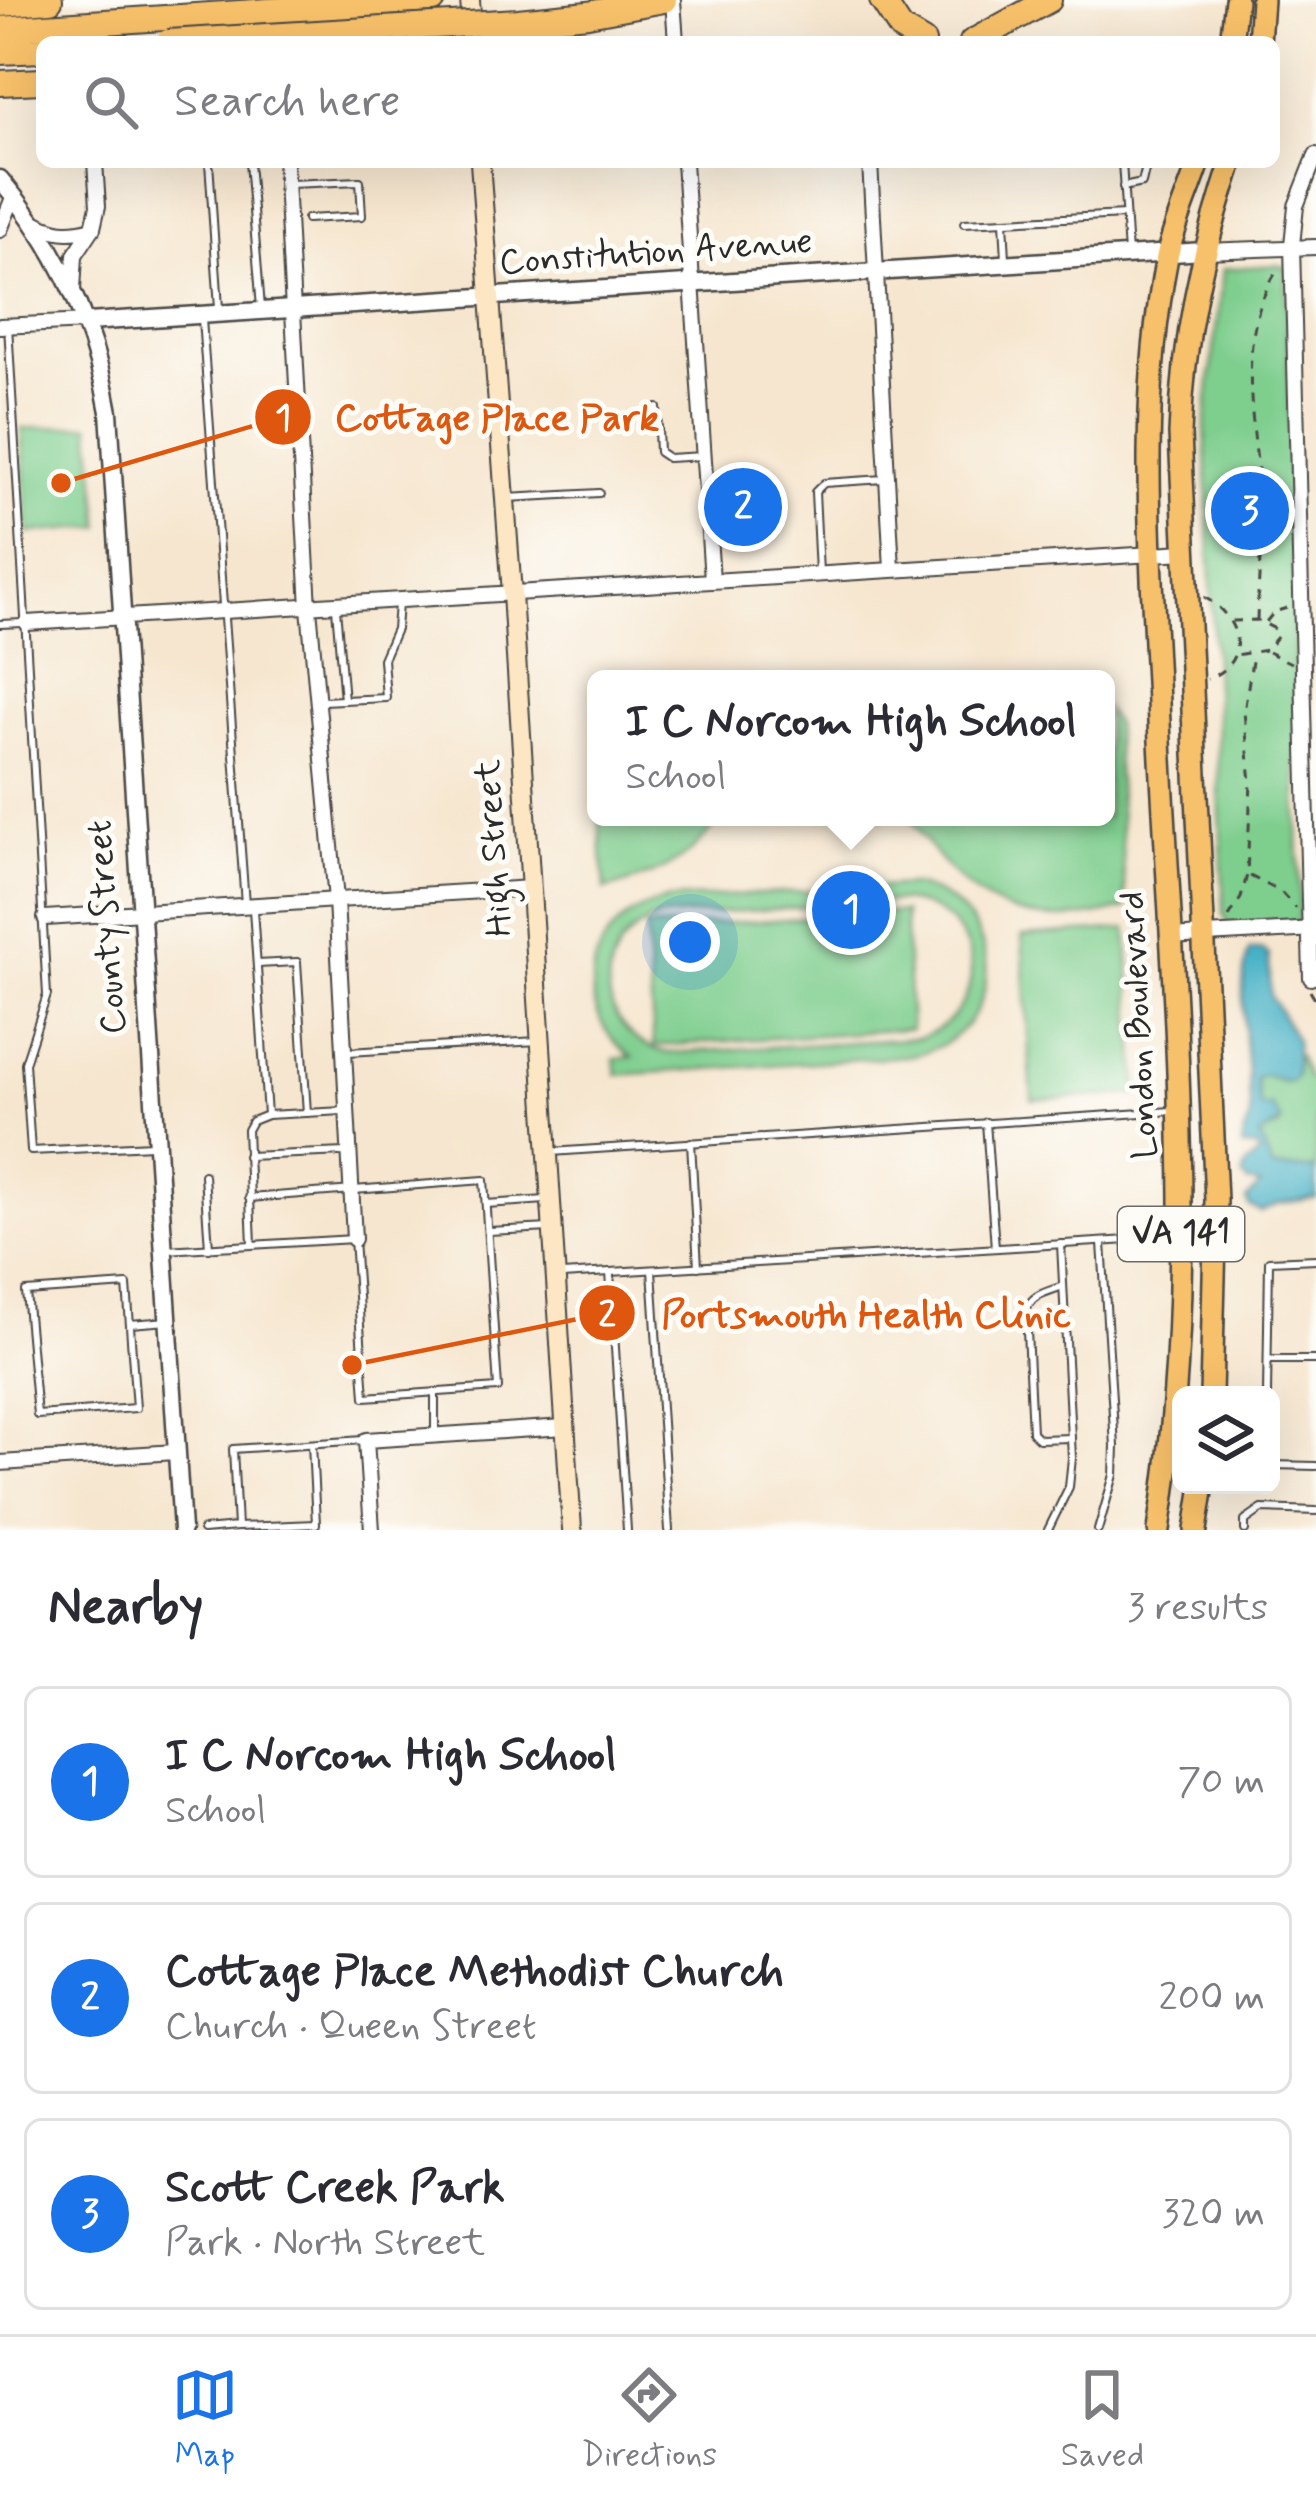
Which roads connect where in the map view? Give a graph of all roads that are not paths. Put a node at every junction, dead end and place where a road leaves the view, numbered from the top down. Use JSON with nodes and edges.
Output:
{"nodes":[{"id":1,"x":50,"y":0,"type":"edge"},
{"id":2,"x":434,"y":0,"type":"edge"},
{"id":3,"x":470,"y":0,"type":"edge"},
{"id":4,"x":668,"y":0,"type":"edge"},
{"id":5,"x":882,"y":0,"type":"edge"},
{"id":6,"x":1049,"y":0,"type":"edge"},
{"id":7,"x":1236,"y":0,"type":"edge"},
{"id":8,"x":1262,"y":0,"type":"edge"},
{"id":9,"x":0,"y":4,"type":"edge"},
{"id":10,"x":0,"y":28,"type":"edge"},
{"id":11,"x":269,"y":36,"type":"edge"},
{"id":12,"x":473,"y":36,"type":"edge"},
{"id":13,"x":675,"y":36,"type":"edge"},
{"id":14,"x":913,"y":36,"type":"edge"},
{"id":15,"x":983,"y":36,"type":"edge"},
{"id":16,"x":1232,"y":36,"type":"edge"},
{"id":17,"x":1259,"y":36,"type":"edge"},
{"id":18,"x":36,"y":50,"type":"edge"},
{"id":19,"x":0,"y":52,"type":"edge"},
{"id":20,"x":36,"y":81,"type":"edge"},
{"id":21,"x":0,"y":83,"type":"edge"},
{"id":22,"x":1316,"y":155,"type":"edge"},
{"id":23,"x":95,"y":168,"type":"edge"},
{"id":24,"x":209,"y":168,"type":"edge"},
{"id":25,"x":249,"y":168,"type":"edge"},
{"id":26,"x":285,"y":168,"type":"edge"},
{"id":27,"x":480,"y":168,"type":"edge"},
{"id":28,"x":684,"y":168,"type":"edge"},
{"id":29,"x":870,"y":168,"type":"edge"},
{"id":30,"x":1122,"y":168,"type":"edge"},
{"id":31,"x":1146,"y":168,"type":"edge"},
{"id":32,"x":1197,"y":168,"type":"edge"},
{"id":33,"x":1230,"y":168,"type":"edge"},
{"id":34,"x":0,"y":179,"type":"edge"},
{"id":35,"x":286,"y":184,"type":"junction"},
{"id":36,"x":1123,"y":187,"type":"junction"},
{"id":37,"x":14,"y":195,"type":"junction"},
{"id":38,"x":1125,"y":214,"type":"junction"},
{"id":39,"x":307,"y":219,"type":"dead end"},
{"id":40,"x":32,"y":221,"type":"junction"},
{"id":41,"x":1004,"y":221,"type":"junction"},
{"id":42,"x":964,"y":223,"type":"dead end"},
{"id":43,"x":93,"y":228,"type":"junction"},
{"id":44,"x":0,"y":230,"type":"edge"},
{"id":45,"x":1292,"y":245,"type":"junction"},
{"id":46,"x":1316,"y":247,"type":"edge"},
{"id":47,"x":1204,"y":250,"type":"junction"},
{"id":48,"x":1168,"y":252,"type":"junction"},
{"id":49,"x":1128,"y":256,"type":"junction"},
{"id":50,"x":1007,"y":263,"type":"junction"},
{"id":51,"x":876,"y":272,"type":"junction"},
{"id":52,"x":693,"y":284,"type":"junction"},
{"id":53,"x":73,"y":290,"type":"junction"},
{"id":54,"x":489,"y":297,"type":"junction"},
{"id":55,"x":294,"y":310,"type":"junction"},
{"id":56,"x":261,"y":312,"type":"junction"},
{"id":57,"x":210,"y":315,"type":"junction"},
{"id":58,"x":88,"y":322,"type":"junction"},
{"id":59,"x":4,"y":326,"type":"edge"},
{"id":60,"x":657,"y":408,"type":"dead end"},
{"id":61,"x":703,"y":455,"type":"junction"},
{"id":62,"x":887,"y":479,"type":"junction"},
{"id":63,"x":599,"y":493,"type":"dead end"},
{"id":64,"x":505,"y":498,"type":"junction"},
{"id":65,"x":1185,"y":552,"type":"junction"},
{"id":66,"x":1152,"y":554,"type":"junction"},
{"id":67,"x":892,"y":569,"type":"junction"},
{"id":68,"x":819,"y":573,"type":"junction"},
{"id":69,"x":712,"y":580,"type":"junction"},
{"id":70,"x":512,"y":594,"type":"junction"},
{"id":71,"x":398,"y":603,"type":"junction"},
{"id":72,"x":336,"y":607,"type":"junction"},
{"id":73,"x":309,"y":608,"type":"junction"},
{"id":74,"x":222,"y":613,"type":"junction"},
{"id":75,"x":124,"y":619,"type":"junction"},
{"id":76,"x":27,"y":623,"type":"junction"},
{"id":77,"x":0,"y":624,"type":"edge"},
{"id":78,"x":1310,"y":635,"type":"edge"},
{"id":79,"x":344,"y":700,"type":"junction"},
{"id":80,"x":318,"y":701,"type":"junction"},
{"id":81,"x":531,"y":888,"type":"junction"},
{"id":82,"x":336,"y":901,"type":"junction"},
{"id":83,"x":249,"y":906,"type":"junction"},
{"id":84,"x":139,"y":912,"type":"junction"},
{"id":85,"x":45,"y":919,"type":"junction"},
{"id":86,"x":1313,"y":929,"type":"edge"},
{"id":87,"x":1205,"y":935,"type":"junction"},
{"id":88,"x":1168,"y":937,"type":"junction"},
{"id":89,"x":257,"y":964,"type":"junction"},
{"id":90,"x":1311,"y":978,"type":"dead end"},
{"id":91,"x":540,"y":1041,"type":"junction"},
{"id":92,"x":344,"y":1052,"type":"junction"},
{"id":93,"x":347,"y":1111,"type":"junction"},
{"id":94,"x":1178,"y":1111,"type":"junction"},
{"id":95,"x":308,"y":1113,"type":"junction"},
{"id":96,"x":268,"y":1114,"type":"junction"},
{"id":97,"x":986,"y":1122,"type":"junction"},
{"id":98,"x":691,"y":1142,"type":"junction"},
{"id":99,"x":156,"y":1145,"type":"junction"},
{"id":100,"x":350,"y":1151,"type":"junction"},
{"id":101,"x":547,"y":1152,"type":"junction"},
{"id":102,"x":247,"y":1156,"type":"junction"},
{"id":103,"x":204,"y":1175,"type":"dead end"},
{"id":104,"x":351,"y":1190,"type":"junction"},
{"id":105,"x":249,"y":1198,"type":"junction"},
{"id":106,"x":550,"y":1200,"type":"junction"},
{"id":107,"x":486,"y":1204,"type":"junction"},
{"id":108,"x":552,"y":1228,"type":"junction"},
{"id":109,"x":488,"y":1232,"type":"junction"},
{"id":110,"x":1181,"y":1237,"type":"junction"},
{"id":111,"x":354,"y":1239,"type":"junction"},
{"id":112,"x":1102,"y":1242,"type":"junction"},
{"id":113,"x":1061,"y":1244,"type":"junction"},
{"id":114,"x":252,"y":1245,"type":"junction"},
{"id":115,"x":209,"y":1248,"type":"junction"},
{"id":116,"x":995,"y":1248,"type":"junction"},
{"id":117,"x":163,"y":1250,"type":"junction"},
{"id":118,"x":1316,"y":1259,"type":"edge"},
{"id":119,"x":698,"y":1267,"type":"junction"},
{"id":120,"x":652,"y":1270,"type":"junction"},
{"id":121,"x":610,"y":1272,"type":"junction"},
{"id":122,"x":555,"y":1275,"type":"junction"},
{"id":123,"x":1063,"y":1286,"type":"junction"},
{"id":124,"x":168,"y":1321,"type":"junction"},
{"id":125,"x":130,"y":1324,"type":"junction"},
{"id":126,"x":1268,"y":1360,"type":"junction"},
{"id":127,"x":1316,"y":1360,"type":"edge"},
{"id":128,"x":1211,"y":1386,"type":"edge"},
{"id":129,"x":1267,"y":1386,"type":"edge"},
{"id":130,"x":435,"y":1392,"type":"junction"},
{"id":131,"x":565,"y":1427,"type":"junction"},
{"id":132,"x":435,"y":1436,"type":"junction"},
{"id":133,"x":1071,"y":1438,"type":"junction"},
{"id":134,"x":366,"y":1440,"type":"junction"},
{"id":135,"x":312,"y":1444,"type":"junction"},
{"id":136,"x":176,"y":1452,"type":"junction"},
{"id":137,"x":0,"y":1462,"type":"edge"},
{"id":138,"x":1280,"y":1465,"type":"edge"},
{"id":139,"x":1316,"y":1466,"type":"edge"},
{"id":140,"x":1202,"y":1494,"type":"edge"},
{"id":141,"x":1316,"y":1511,"type":"edge"},
{"id":142,"x":237,"y":1527,"type":"edge"},
{"id":143,"x":182,"y":1530,"type":"edge"},
{"id":144,"x":203,"y":1530,"type":"edge"},
{"id":145,"x":372,"y":1530,"type":"edge"},
{"id":146,"x":572,"y":1530,"type":"edge"},
{"id":147,"x":627,"y":1530,"type":"edge"},
{"id":148,"x":669,"y":1530,"type":"edge"},
{"id":149,"x":1048,"y":1530,"type":"edge"},
{"id":150,"x":1098,"y":1530,"type":"edge"},
{"id":151,"x":1159,"y":1530,"type":"edge"},
{"id":152,"x":1196,"y":1530,"type":"edge"},
{"id":153,"x":1245,"y":1530,"type":"edge"}],
"edges":[{"from":1,"to":9,"type":"highway"},
{"from":2,"to":10,"type":"highway"},
{"from":3,"to":12,"type":"main road"},
{"from":4,"to":11,"type":"highway","bridge":true},
{"from":4,"to":13,"type":"street"},
{"from":5,"to":14,"type":"highway"},
{"from":6,"to":15,"type":"highway"},
{"from":7,"to":16,"type":"main road"},
{"from":8,"to":17,"type":"main road"},
{"from":18,"to":19,"type":"highway"},
{"from":20,"to":21,"type":"highway"},
{"from":22,"to":45,"type":"street"},
{"from":23,"to":43,"type":"street"},
{"from":24,"to":57,"type":"lane"},
{"from":25,"to":56,"type":"lane"},
{"from":26,"to":35,"type":"street"},
{"from":27,"to":54,"type":"main road","name":"High Street"},
{"from":28,"to":52,"type":"street"},
{"from":29,"to":51,"type":"street"},
{"from":30,"to":36,"type":"lane"},
{"from":31,"to":36,"type":"lane"},
{"from":32,"to":48,"type":"main road","name":"London Boulevard","number":"VA 141"},
{"from":33,"to":47,"type":"main road","name":"London Boulevard","number":"VA 141"},
{"from":34,"to":37,"type":"street","name":"County Street"},
{"from":35,"to":39,"type":"lane"},
{"from":35,"to":55,"type":"street"},
{"from":36,"to":38,"type":"lane"},
{"from":37,"to":40,"type":"street","name":"County Street"},
{"from":37,"to":44,"type":"street"},
{"from":38,"to":41,"type":"lane"},
{"from":38,"to":49,"type":"lane"},
{"from":40,"to":43,"type":"street"},
{"from":40,"to":53,"type":"street","name":"County Street"},
{"from":41,"to":42,"type":"lane"},
{"from":41,"to":50,"type":"lane"},
{"from":43,"to":53,"type":"street"},
{"from":45,"to":46,"type":"street","name":"Constitution Avenue"},
{"from":45,"to":47,"type":"street","name":"Constitution Avenue"},
{"from":45,"to":78,"type":"street"},
{"from":47,"to":48,"type":"street","name":"Constitution Avenue"},
{"from":47,"to":65,"type":"main road","name":"London Boulevard","number":"VA 141"},
{"from":48,"to":49,"type":"street","name":"Constitution Avenue"},
{"from":48,"to":66,"type":"main road","name":"London Boulevard","number":"VA 141"},
{"from":49,"to":50,"type":"street","name":"Constitution Avenue"},
{"from":50,"to":51,"type":"street","name":"Constitution Avenue"},
{"from":51,"to":52,"type":"street","name":"Constitution Avenue"},
{"from":51,"to":62,"type":"street"},
{"from":52,"to":54,"type":"street","name":"Constitution Avenue"},
{"from":52,"to":61,"type":"street"},
{"from":53,"to":58,"type":"street","name":"County Street"},
{"from":54,"to":55,"type":"street","name":"Constitution Avenue"},
{"from":54,"to":64,"type":"main road","name":"High Street"},
{"from":55,"to":56,"type":"street","name":"Constitution Avenue"},
{"from":55,"to":73,"type":"street"},
{"from":56,"to":57,"type":"street","name":"Constitution Avenue"},
{"from":57,"to":58,"type":"street","name":"Constitution Avenue"},
{"from":57,"to":74,"type":"lane"},
{"from":58,"to":59,"type":"street","name":"Constitution Avenue"},
{"from":58,"to":75,"type":"street","name":"County Street"},
{"from":59,"to":76,"type":"lane"},
{"from":60,"to":61,"type":"lane"},
{"from":61,"to":69,"type":"street"},
{"from":62,"to":67,"type":"street"},
{"from":62,"to":68,"type":"lane"},
{"from":63,"to":64,"type":"lane"},
{"from":64,"to":70,"type":"main road","name":"High Street"},
{"from":65,"to":66,"type":"street"},
{"from":65,"to":87,"type":"main road","name":"London Boulevard","number":"VA 141"},
{"from":66,"to":67,"type":"street"},
{"from":66,"to":88,"type":"main road","name":"London Boulevard","number":"VA 141"},
{"from":67,"to":68,"type":"street"},
{"from":68,"to":69,"type":"street"},
{"from":69,"to":70,"type":"street"},
{"from":70,"to":71,"type":"street"},
{"from":70,"to":81,"type":"main road","name":"High Street"},
{"from":71,"to":72,"type":"street"},
{"from":71,"to":79,"type":"lane"},
{"from":72,"to":73,"type":"street"},
{"from":72,"to":79,"type":"lane"},
{"from":73,"to":74,"type":"street"},
{"from":73,"to":80,"type":"street"},
{"from":74,"to":75,"type":"street"},
{"from":74,"to":83,"type":"lane"},
{"from":75,"to":76,"type":"street"},
{"from":75,"to":84,"type":"street","name":"County Street"},
{"from":76,"to":77,"type":"lane"},
{"from":76,"to":85,"type":"lane"},
{"from":78,"to":86,"type":"street"},
{"from":79,"to":80,"type":"lane"},
{"from":80,"to":82,"type":"street"},
{"from":81,"to":82,"type":"street"},
{"from":81,"to":91,"type":"main road","name":"High Street"},
{"from":82,"to":83,"type":"street"},
{"from":82,"to":92,"type":"street"},
{"from":83,"to":84,"type":"street"},
{"from":83,"to":89,"type":"lane"},
{"from":84,"to":85,"type":"street"},
{"from":84,"to":99,"type":"street","name":"County Street"},
{"from":85,"to":99,"type":"lane"},
{"from":86,"to":87,"type":"street"},
{"from":86,"to":90,"type":"street"},
{"from":87,"to":88,"type":"street"},
{"from":87,"to":128,"type":"main road","name":"London Boulevard","number":"VA 141"},
{"from":88,"to":94,"type":"main road","name":"London Boulevard","number":"VA 141"},
{"from":89,"to":95,"type":"lane"},
{"from":89,"to":96,"type":"lane"},
{"from":91,"to":92,"type":"lane"},
{"from":91,"to":101,"type":"main road","name":"High Street"},
{"from":92,"to":93,"type":"street"},
{"from":93,"to":95,"type":"lane"},
{"from":93,"to":100,"type":"street"},
{"from":94,"to":97,"type":"lane"},
{"from":94,"to":110,"type":"main road","name":"London Boulevard","number":"VA 141"},
{"from":95,"to":96,"type":"lane"},
{"from":96,"to":102,"type":"lane"},
{"from":97,"to":98,"type":"lane"},
{"from":97,"to":116,"type":"lane"},
{"from":98,"to":101,"type":"lane"},
{"from":98,"to":119,"type":"lane"},
{"from":99,"to":117,"type":"street","name":"County Street"},
{"from":100,"to":102,"type":"lane"},
{"from":100,"to":104,"type":"street"},
{"from":101,"to":106,"type":"main road","name":"High Street"},
{"from":102,"to":105,"type":"lane"},
{"from":103,"to":115,"type":"lane"},
{"from":104,"to":105,"type":"lane"},
{"from":104,"to":107,"type":"lane"},
{"from":104,"to":111,"type":"street"},
{"from":105,"to":114,"type":"lane"},
{"from":106,"to":107,"type":"lane"},
{"from":106,"to":108,"type":"main road","name":"High Street"},
{"from":107,"to":109,"type":"lane"},
{"from":108,"to":109,"type":"lane"},
{"from":108,"to":122,"type":"main road","name":"High Street"},
{"from":109,"to":130,"type":"lane"},
{"from":110,"to":112,"type":"lane"},
{"from":110,"to":151,"type":"main road","name":"London Boulevard","number":"VA 141"},
{"from":111,"to":114,"type":"lane"},
{"from":111,"to":130,"type":"lane"},
{"from":112,"to":113,"type":"lane"},
{"from":112,"to":150,"type":"lane"},
{"from":113,"to":116,"type":"lane"},
{"from":113,"to":123,"type":"lane"},
{"from":114,"to":115,"type":"lane"},
{"from":115,"to":117,"type":"lane"},
{"from":116,"to":119,"type":"lane"},
{"from":117,"to":124,"type":"street","name":"County Street"},
{"from":118,"to":126,"type":"lane"},
{"from":119,"to":120,"type":"lane"},
{"from":120,"to":121,"type":"lane"},
{"from":120,"to":148,"type":"lane"},
{"from":121,"to":122,"type":"lane"},
{"from":121,"to":147,"type":"lane"},
{"from":122,"to":131,"type":"main road","name":"High Street"},
{"from":123,"to":133,"type":"lane"},
{"from":123,"to":133,"type":"lane"},
{"from":124,"to":125,"type":"lane"},
{"from":124,"to":136,"type":"street","name":"County Street"},
{"from":125,"to":125,"type":"lane"},
{"from":126,"to":127,"type":"lane"},
{"from":126,"to":129,"type":"lane"},
{"from":130,"to":132,"type":"lane"},
{"from":131,"to":132,"type":"street"},
{"from":131,"to":146,"type":"main road","name":"High Street"},
{"from":132,"to":134,"type":"street"},
{"from":133,"to":149,"type":"lane"},
{"from":134,"to":135,"type":"lane"},
{"from":134,"to":145,"type":"street"},
{"from":135,"to":142,"type":"lane"},
{"from":135,"to":142,"type":"lane"},
{"from":136,"to":137,"type":"street"},
{"from":136,"to":143,"type":"street","name":"County Street"},
{"from":138,"to":139,"type":"lane"},
{"from":140,"to":152,"type":"main road"},
{"from":141,"to":153,"type":"lane"},
{"from":142,"to":144,"type":"lane"}]}
